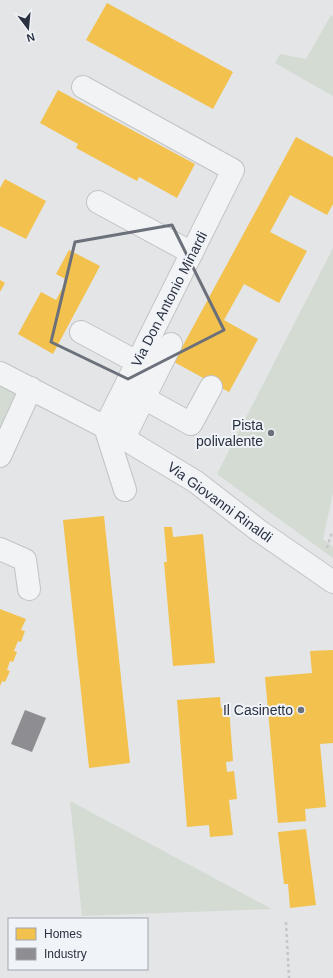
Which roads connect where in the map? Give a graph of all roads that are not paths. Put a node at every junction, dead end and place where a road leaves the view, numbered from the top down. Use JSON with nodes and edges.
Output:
{"nodes":[{"id":1,"x":83,"y":86,"type":"dead end"},
{"id":2,"x":98,"y":202,"type":"dead end"},
{"id":3,"x":192,"y":253,"type":"junction"},
{"id":4,"x":81,"y":332,"type":"dead end"},
{"id":5,"x":171,"y":344,"type":"dead end"},
{"id":6,"x":137,"y":362,"type":"junction"},
{"id":7,"x":0,"y":373,"type":"edge"},
{"id":8,"x":211,"y":387,"type":"dead end"},
{"id":9,"x":31,"y":388,"type":"junction"},
{"id":10,"x":144,"y":398,"type":"junction"},
{"id":11,"x":105,"y":427,"type":"junction"},
{"id":12,"x":124,"y":438,"type":"junction"},
{"id":13,"x":0,"y":456,"type":"edge"},
{"id":14,"x":125,"y":490,"type":"dead end"},
{"id":15,"x":0,"y":549,"type":"edge"},
{"id":16,"x":333,"y":582,"type":"edge"},
{"id":17,"x":28,"y":589,"type":"dead end"}],
"edges":[{"from":1,"to":3,"type":"street","name":"Via Don Antonio Minardi"},
{"from":2,"to":3,"type":"street"},
{"from":3,"to":6,"type":"street","name":"Via Don Antonio Minardi"},
{"from":4,"to":6,"type":"street"},
{"from":5,"to":10,"type":"street"},
{"from":6,"to":11,"type":"street","name":"Via Don Antonio Minardi"},
{"from":7,"to":9,"type":"street","name":"Via Giovanni Rinaldi"},
{"from":8,"to":10,"type":"street"},
{"from":9,"to":11,"type":"street","name":"Via Giovanni Rinaldi"},
{"from":9,"to":13,"type":"street"},
{"from":10,"to":12,"type":"street"},
{"from":11,"to":12,"type":"street","name":"Via Giovanni Rinaldi"},
{"from":11,"to":14,"type":"street"},
{"from":12,"to":16,"type":"street","name":"Via Giovanni Rinaldi"},
{"from":15,"to":17,"type":"street"}]}
